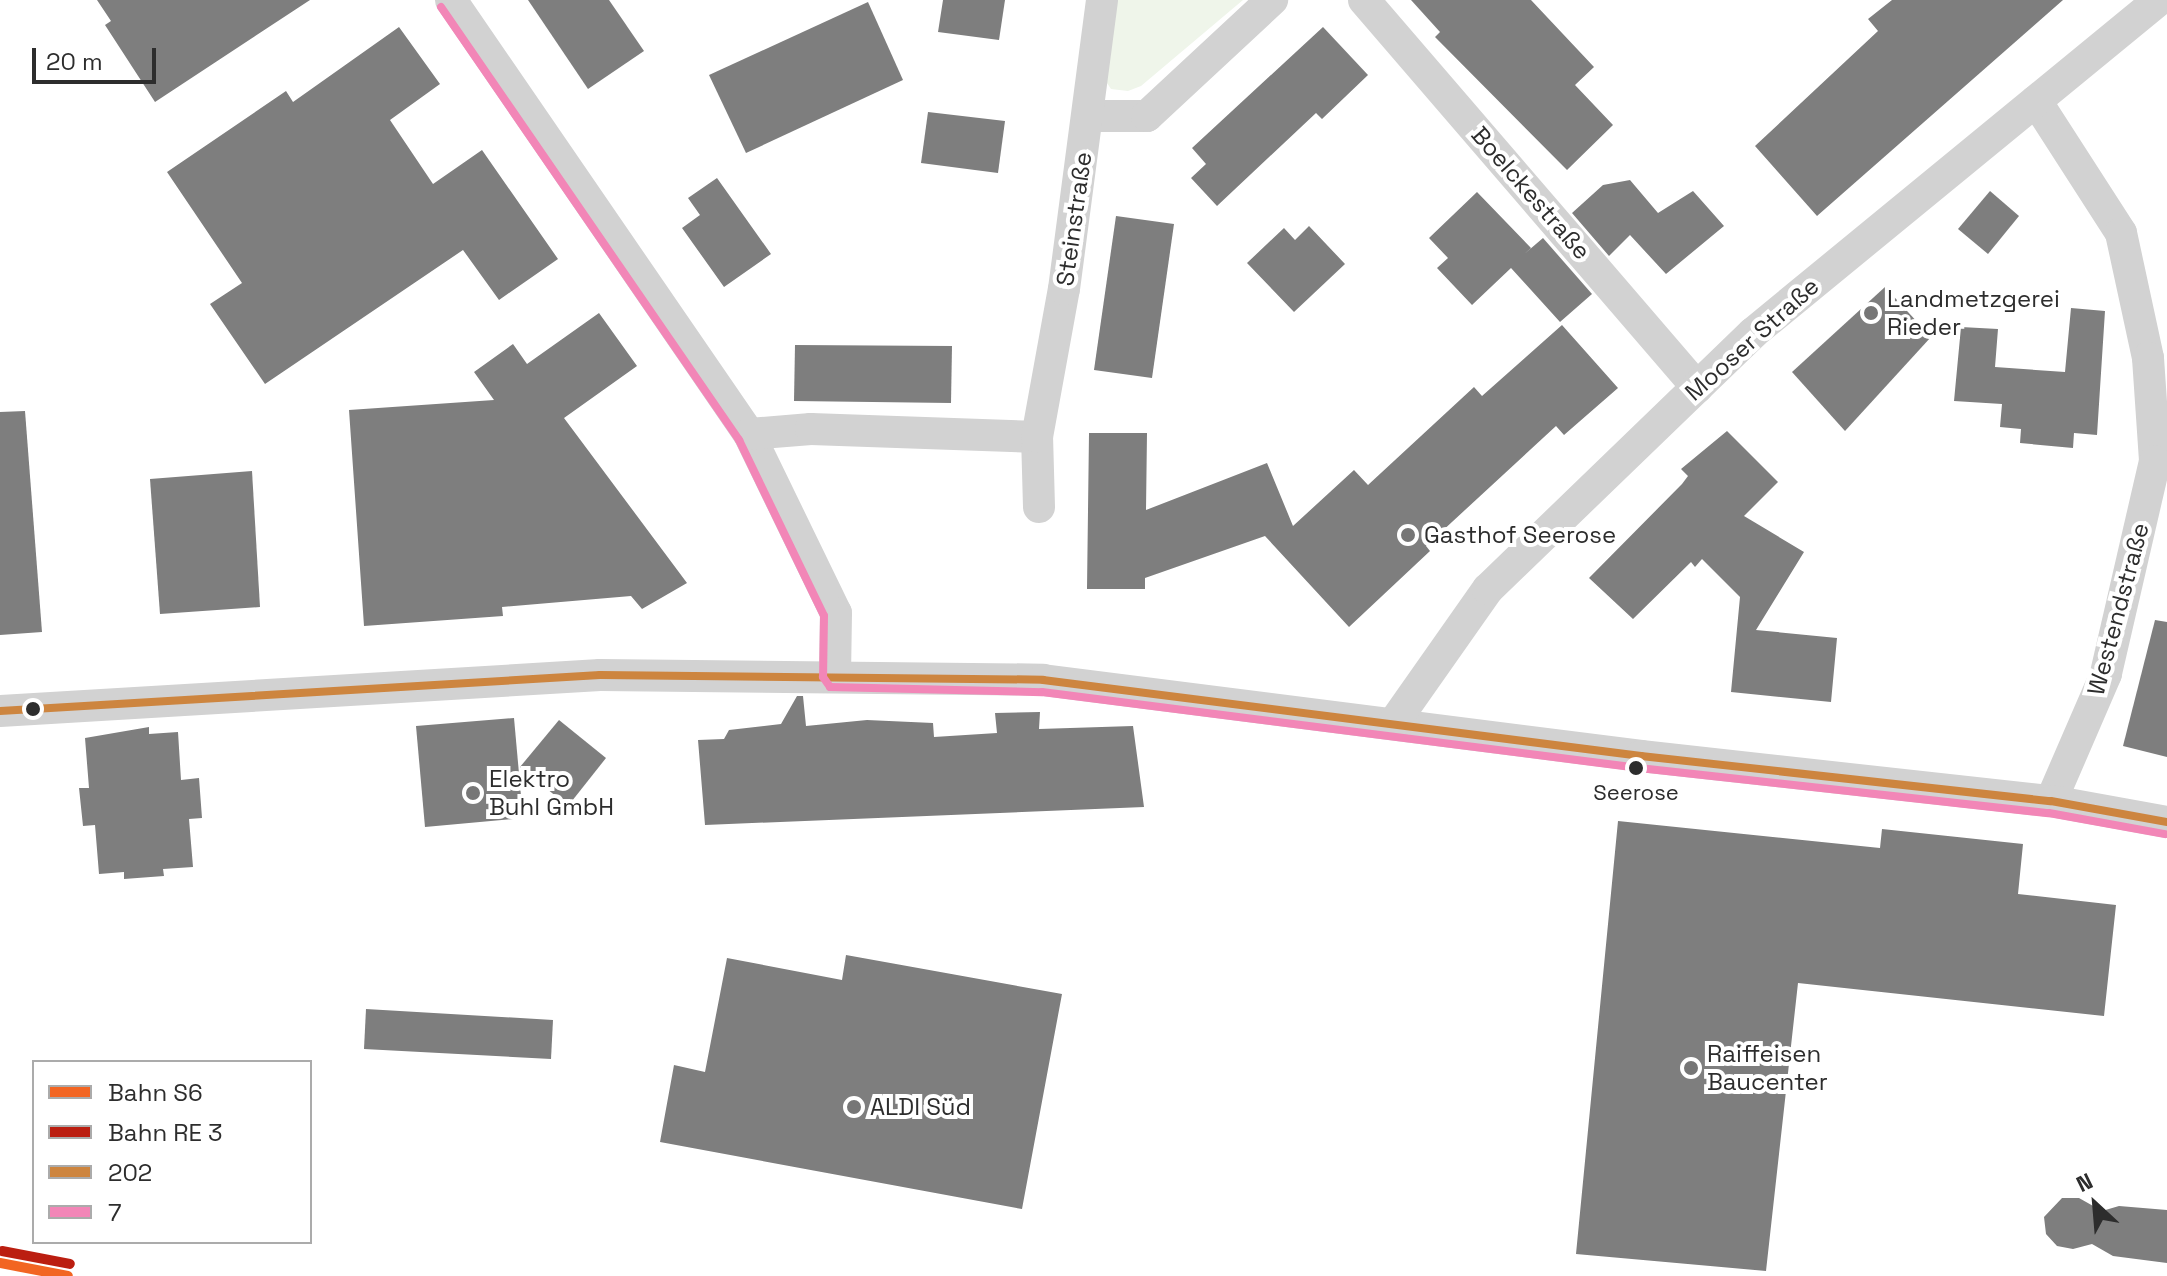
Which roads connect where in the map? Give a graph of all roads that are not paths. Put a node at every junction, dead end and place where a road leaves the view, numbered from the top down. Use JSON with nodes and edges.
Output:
{"nodes":[{"id":1,"x":451,"y":0,"type":"edge"},
{"id":2,"x":1102,"y":0,"type":"edge"},
{"id":3,"x":1272,"y":0,"type":"edge"},
{"id":4,"x":1364,"y":0,"type":"edge"},
{"id":5,"x":2159,"y":0,"type":"edge"},
{"id":6,"x":2036,"y":101,"type":"junction"},
{"id":7,"x":1089,"y":116,"type":"junction"},
{"id":8,"x":1697,"y":387,"type":"junction"},
{"id":9,"x":749,"y":434,"type":"junction"},
{"id":10,"x":1037,"y":437,"type":"junction"},
{"id":11,"x":2161,"y":461,"type":"edge"},
{"id":12,"x":1039,"y":507,"type":"dead end"},
{"id":13,"x":835,"y":676,"type":"junction"},
{"id":14,"x":0,"y":711,"type":"edge"},
{"id":15,"x":1393,"y":724,"type":"junction"},
{"id":16,"x":2051,"y":801,"type":"junction"},
{"id":17,"x":2167,"y":822,"type":"edge"}],
"edges":[{"from":1,"to":9,"type":"street"},
{"from":2,"to":7,"type":"street","name":"Steinstraße"},
{"from":3,"to":7,"type":"street"},
{"from":4,"to":8,"type":"street","name":"Boelckestraße"},
{"from":5,"to":6,"type":"street","name":"Mooser Straße"},
{"from":6,"to":8,"type":"street","name":"Mooser Straße"},
{"from":6,"to":11,"type":"street","name":"Westendstraße"},
{"from":7,"to":10,"type":"street","name":"Steinstraße"},
{"from":8,"to":15,"type":"street","name":"Mooser Straße"},
{"from":9,"to":10,"type":"street"},
{"from":9,"to":13,"type":"street"},
{"from":10,"to":12,"type":"street","name":"Steinstraße"},
{"from":11,"to":16,"type":"street","name":"Westendstraße"},
{"from":13,"to":14,"type":"street"},
{"from":13,"to":15,"type":"street"},
{"from":15,"to":16,"type":"street"},
{"from":16,"to":17,"type":"street"}]}
